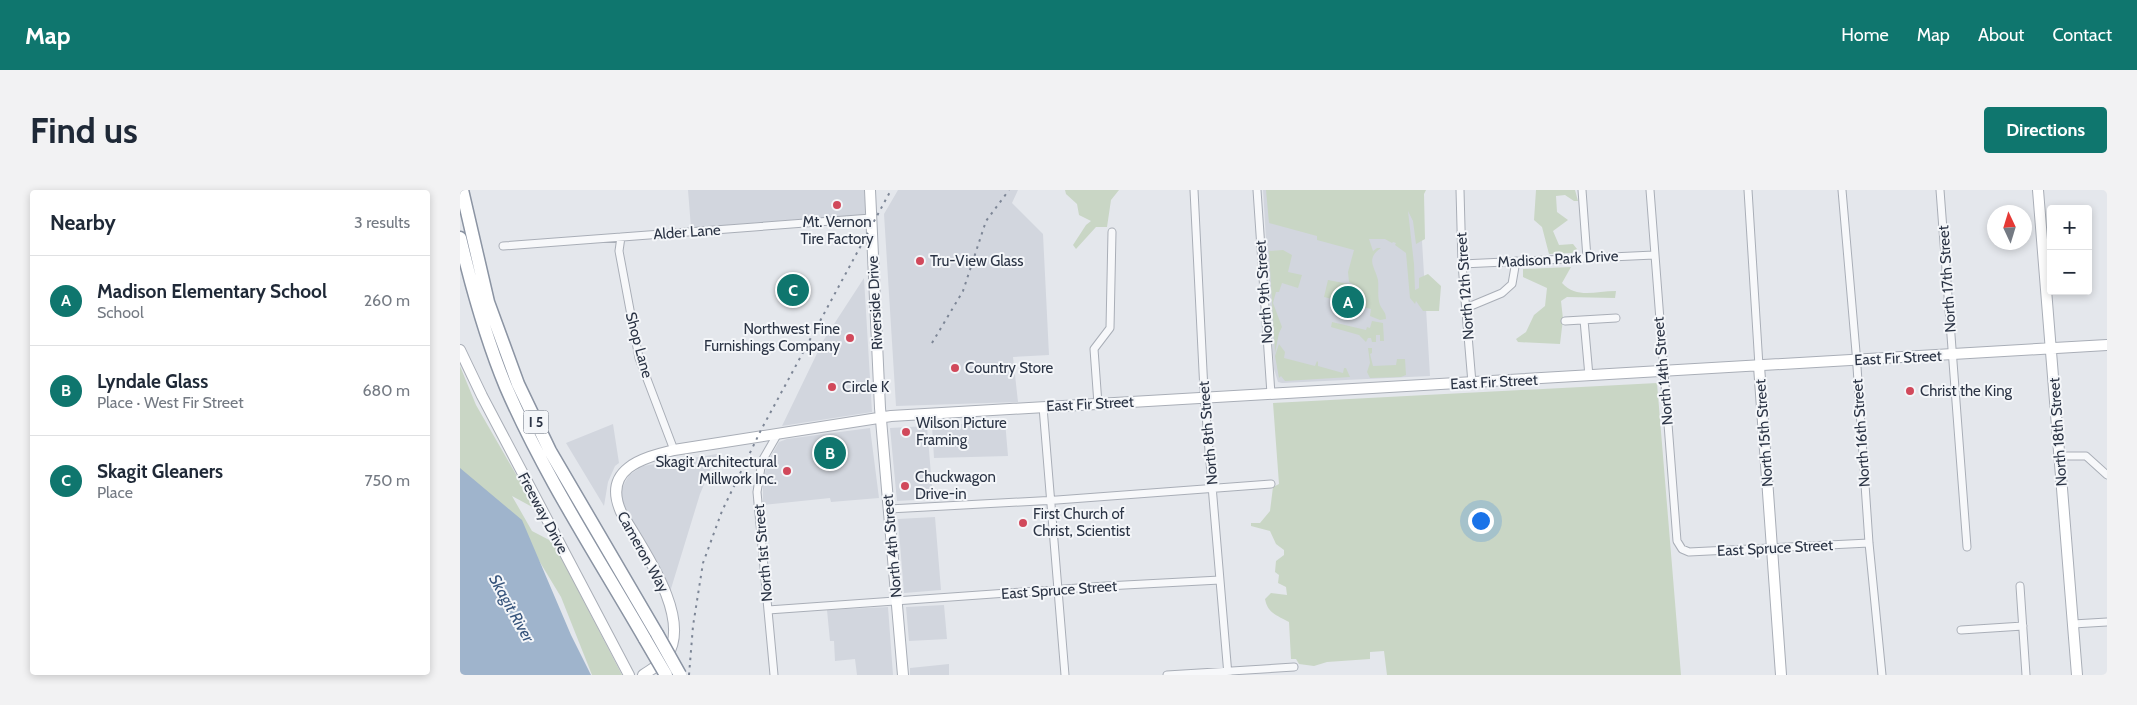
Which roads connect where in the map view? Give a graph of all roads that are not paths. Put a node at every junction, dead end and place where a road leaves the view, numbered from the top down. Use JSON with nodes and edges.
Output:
{"nodes":[{"id":1,"x":462,"y":190,"type":"edge"},
{"id":2,"x":870,"y":190,"type":"edge"},
{"id":3,"x":1194,"y":190,"type":"edge"},
{"id":4,"x":1256,"y":190,"type":"edge"},
{"id":5,"x":1460,"y":190,"type":"edge"},
{"id":6,"x":1582,"y":190,"type":"edge"},
{"id":7,"x":1650,"y":190,"type":"edge"},
{"id":8,"x":1748,"y":190,"type":"edge"},
{"id":9,"x":1842,"y":190,"type":"edge"},
{"id":10,"x":1940,"y":190,"type":"edge"},
{"id":11,"x":2038,"y":190,"type":"edge"},
{"id":12,"x":871,"y":218,"type":"junction"},
{"id":13,"x":1112,"y":232,"type":"dead end"},
{"id":14,"x":621,"y":237,"type":"junction"},
{"id":15,"x":460,"y":238,"type":"edge"},
{"id":16,"x":503,"y":246,"type":"dead end"},
{"id":17,"x":1654,"y":255,"type":"junction"},
{"id":18,"x":1587,"y":258,"type":"junction"},
{"id":19,"x":1516,"y":261,"type":"junction"},
{"id":20,"x":1462,"y":264,"type":"junction"},
{"id":21,"x":1466,"y":308,"type":"junction"},
{"id":22,"x":1616,"y":318,"type":"dead end"},
{"id":23,"x":1584,"y":320,"type":"junction"},
{"id":24,"x":1565,"y":322,"type":"dead end"},
{"id":25,"x":2107,"y":345,"type":"edge"},
{"id":26,"x":2051,"y":349,"type":"junction"},
{"id":27,"x":460,"y":350,"type":"edge"},
{"id":28,"x":1953,"y":355,"type":"junction"},
{"id":29,"x":1856,"y":360,"type":"junction"},
{"id":30,"x":1759,"y":366,"type":"junction"},
{"id":31,"x":1663,"y":372,"type":"junction"},
{"id":32,"x":1589,"y":376,"type":"junction"},
{"id":33,"x":1472,"y":382,"type":"junction"},
{"id":34,"x":1271,"y":394,"type":"junction"},
{"id":35,"x":1204,"y":398,"type":"junction"},
{"id":36,"x":1098,"y":404,"type":"junction"},
{"id":37,"x":1043,"y":407,"type":"junction"},
{"id":38,"x":881,"y":417,"type":"junction"},
{"id":39,"x":777,"y":434,"type":"junction"},
{"id":40,"x":674,"y":450,"type":"junction"},
{"id":41,"x":2059,"y":456,"type":"junction"},
{"id":42,"x":2107,"y":475,"type":"edge"},
{"id":43,"x":1271,"y":484,"type":"dead end"},
{"id":44,"x":1212,"y":489,"type":"junction"},
{"id":45,"x":1051,"y":500,"type":"junction"},
{"id":46,"x":889,"y":509,"type":"junction"},
{"id":47,"x":1869,"y":542,"type":"junction"},
{"id":48,"x":1967,"y":547,"type":"dead end"},
{"id":49,"x":1772,"y":548,"type":"junction"},
{"id":50,"x":1682,"y":549,"type":"joint"},
{"id":51,"x":1220,"y":580,"type":"junction"},
{"id":52,"x":2020,"y":586,"type":"dead end"},
{"id":53,"x":1059,"y":589,"type":"junction"},
{"id":54,"x":897,"y":601,"type":"junction"},
{"id":55,"x":768,"y":610,"type":"junction"},
{"id":56,"x":2107,"y":622,"type":"edge"},
{"id":57,"x":2073,"y":624,"type":"junction"},
{"id":58,"x":2023,"y":626,"type":"junction"},
{"id":59,"x":1961,"y":630,"type":"dead end"},
{"id":60,"x":651,"y":637,"type":"junction"},
{"id":61,"x":1294,"y":667,"type":"dead end"},
{"id":62,"x":1228,"y":673,"type":"edge"},
{"id":63,"x":629,"y":675,"type":"edge"},
{"id":64,"x":643,"y":675,"type":"edge"},
{"id":65,"x":666,"y":675,"type":"edge"},
{"id":66,"x":680,"y":675,"type":"edge"},
{"id":67,"x":774,"y":675,"type":"edge"},
{"id":68,"x":903,"y":675,"type":"edge"},
{"id":69,"x":1065,"y":675,"type":"edge"},
{"id":70,"x":1167,"y":675,"type":"edge"},
{"id":71,"x":1781,"y":675,"type":"edge"},
{"id":72,"x":1882,"y":675,"type":"edge"},
{"id":73,"x":2026,"y":675,"type":"edge"},
{"id":74,"x":2077,"y":675,"type":"edge"}],
"edges":[{"from":1,"to":60,"type":"highway","number":"I 5"},
{"from":2,"to":12,"type":"street","name":"Riverside Drive"},
{"from":3,"to":35,"type":"street","name":"North 8th Street"},
{"from":4,"to":34,"type":"street","name":"North 9th Street"},
{"from":5,"to":20,"type":"street","name":"North 12th Street"},
{"from":6,"to":18,"type":"street"},
{"from":7,"to":17,"type":"street","name":"North 14th Street"},
{"from":8,"to":30,"type":"street","name":"North 15th Street"},
{"from":9,"to":29,"type":"street","name":"North 16th Street"},
{"from":10,"to":28,"type":"street","name":"North 17th Street"},
{"from":11,"to":26,"type":"street","name":"North 18th Street"},
{"from":12,"to":14,"type":"street","name":"Alder Lane"},
{"from":12,"to":38,"type":"street","name":"Riverside Drive"},
{"from":13,"to":36,"type":"street"},
{"from":14,"to":16,"type":"street","name":"Alder Lane"},
{"from":14,"to":40,"type":"street","name":"Shop Lane"},
{"from":15,"to":60,"type":"highway","number":"I 5"},
{"from":17,"to":18,"type":"street","name":"Madison Park Drive"},
{"from":17,"to":31,"type":"street","name":"North 14th Street"},
{"from":18,"to":19,"type":"street","name":"Madison Park Drive"},
{"from":19,"to":20,"type":"street","name":"Madison Park Drive"},
{"from":19,"to":21,"type":"street"},
{"from":20,"to":21,"type":"street","name":"North 12th Street"},
{"from":21,"to":33,"type":"street","name":"North 12th Street"},
{"from":22,"to":23,"type":"street"},
{"from":23,"to":24,"type":"street"},
{"from":23,"to":32,"type":"street"},
{"from":25,"to":26,"type":"street","name":"East Fir Street"},
{"from":26,"to":28,"type":"street","name":"East Fir Street"},
{"from":26,"to":41,"type":"street","name":"North 18th Street"},
{"from":27,"to":63,"type":"street","name":"Freeway Drive"},
{"from":28,"to":29,"type":"street","name":"East Fir Street"},
{"from":28,"to":48,"type":"street","name":"North 17th Street"},
{"from":29,"to":30,"type":"street","name":"East Fir Street"},
{"from":29,"to":47,"type":"street","name":"North 16th Street"},
{"from":30,"to":31,"type":"street","name":"East Fir Street"},
{"from":30,"to":49,"type":"street","name":"North 15th Street"},
{"from":31,"to":32,"type":"street","name":"East Fir Street"},
{"from":31,"to":50,"type":"street","name":"North 14th Street"},
{"from":32,"to":33,"type":"street","name":"East Fir Street"},
{"from":33,"to":34,"type":"street","name":"East Fir Street"},
{"from":34,"to":35,"type":"street","name":"East Fir Street"},
{"from":35,"to":36,"type":"street","name":"East Fir Street"},
{"from":35,"to":44,"type":"street","name":"North 8th Street"},
{"from":36,"to":37,"type":"street","name":"East Fir Street"},
{"from":37,"to":38,"type":"street","name":"East Fir Street"},
{"from":37,"to":45,"type":"street"},
{"from":38,"to":39,"type":"street","name":"East Fir Street"},
{"from":38,"to":46,"type":"street","name":"North 4th Street"},
{"from":39,"to":40,"type":"street","name":"Cameron Way"},
{"from":39,"to":55,"type":"street","name":"North 1st Street"},
{"from":40,"to":64,"type":"street","name":"Cameron Way"},
{"from":41,"to":42,"type":"street"},
{"from":41,"to":57,"type":"street","name":"North 18th Street"},
{"from":43,"to":44,"type":"street"},
{"from":44,"to":45,"type":"street"},
{"from":44,"to":51,"type":"street","name":"North 8th Street"},
{"from":45,"to":46,"type":"street"},
{"from":45,"to":53,"type":"street"},
{"from":46,"to":54,"type":"street","name":"North 4th Street"},
{"from":47,"to":49,"type":"street","name":"East Spruce Street"},
{"from":47,"to":72,"type":"street","name":"North 16th Street"},
{"from":49,"to":50,"type":"street","name":"East Spruce Street"},
{"from":49,"to":71,"type":"street","name":"North 15th Street"},
{"from":51,"to":53,"type":"street","name":"East Spruce Street"},
{"from":51,"to":62,"type":"street","name":"North 8th Street"},
{"from":52,"to":58,"type":"street"},
{"from":53,"to":54,"type":"street","name":"East Spruce Street"},
{"from":53,"to":69,"type":"street"},
{"from":54,"to":55,"type":"street","name":"East Spruce Street"},
{"from":54,"to":68,"type":"street","name":"North 4th Street"},
{"from":55,"to":67,"type":"street","name":"North 1st Street"},
{"from":56,"to":57,"type":"street"},
{"from":57,"to":74,"type":"street","name":"North 18th Street"},
{"from":58,"to":59,"type":"street"},
{"from":58,"to":73,"type":"street"},
{"from":60,"to":65,"type":"highway","number":"I 5","bridge":true},
{"from":60,"to":66,"type":"highway","number":"I 5","bridge":true},
{"from":61,"to":62,"type":"street"},
{"from":62,"to":70,"type":"street"}]}
